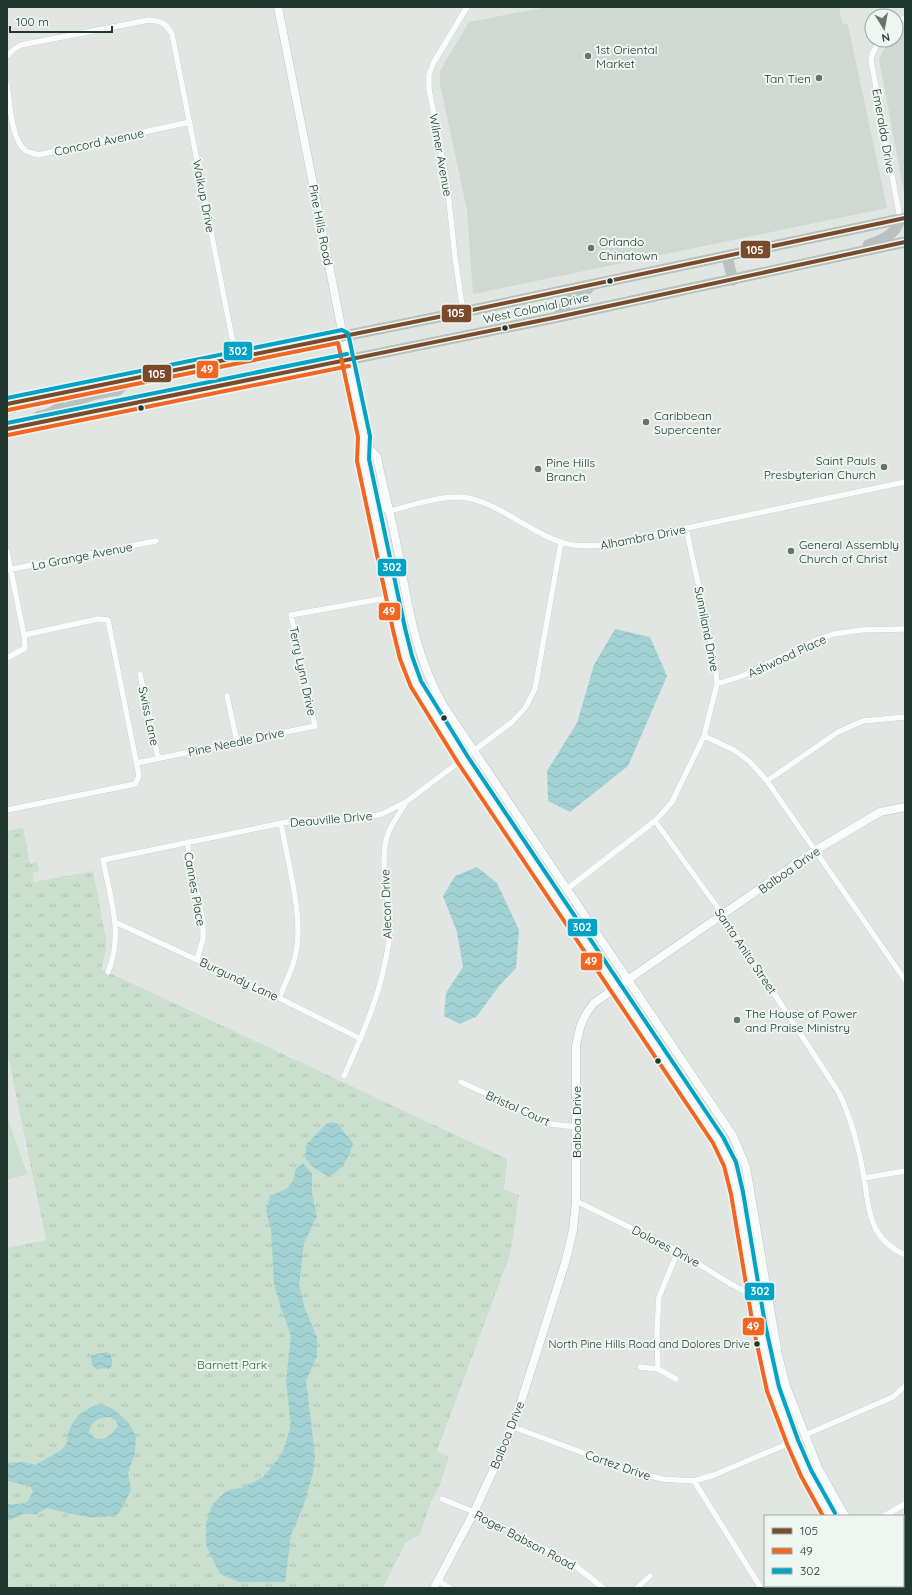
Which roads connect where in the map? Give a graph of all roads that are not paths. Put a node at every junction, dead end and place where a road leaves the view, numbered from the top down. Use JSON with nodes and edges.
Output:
{"nodes":[{"id":1,"x":278,"y":7,"type":"edge"},
{"id":2,"x":467,"y":7,"type":"edge"},
{"id":3,"x":876,"y":48,"type":"edge"},
{"id":4,"x":7,"y":56,"type":"edge"},
{"id":5,"x":7,"y":85,"type":"edge"},
{"id":6,"x":190,"y":122,"type":"junction"},
{"id":7,"x":903,"y":218,"type":"edge"},
{"id":8,"x":905,"y":242,"type":"edge"},
{"id":9,"x":727,"y":257,"type":"junction"},
{"id":10,"x":838,"y":257,"type":"junction"},
{"id":11,"x":733,"y":280,"type":"junction"},
{"id":12,"x":607,"y":282,"type":"junction"},
{"id":13,"x":463,"y":312,"type":"junction"},
{"id":14,"x":558,"y":317,"type":"junction"},
{"id":15,"x":343,"y":336,"type":"junction"},
{"id":16,"x":236,"y":358,"type":"junction"},
{"id":17,"x":348,"y":360,"type":"junction"},
{"id":18,"x":128,"y":380,"type":"junction"},
{"id":19,"x":58,"y":394,"type":"junction"},
{"id":20,"x":7,"y":404,"type":"edge"},
{"id":21,"x":70,"y":416,"type":"junction"},
{"id":22,"x":8,"y":429,"type":"edge"},
{"id":23,"x":366,"y":444,"type":"junction"},
{"id":24,"x":366,"y":472,"type":"junction"},
{"id":25,"x":905,"y":482,"type":"edge"},
{"id":26,"x":389,"y":511,"type":"junction"},
{"id":27,"x":686,"y":528,"type":"junction"},
{"id":28,"x":156,"y":541,"type":"dead end"},
{"id":29,"x":561,"y":542,"type":"junction"},
{"id":30,"x":7,"y":551,"type":"edge"},
{"id":31,"x":9,"y":570,"type":"edge"},
{"id":32,"x":392,"y":597,"type":"junction"},
{"id":33,"x":905,"y":629,"type":"edge"},
{"id":34,"x":24,"y":635,"type":"junction"},
{"id":35,"x":7,"y":658,"type":"edge"},
{"id":36,"x":140,"y":674,"type":"dead end"},
{"id":37,"x":717,"y":684,"type":"junction"},
{"id":38,"x":228,"y":696,"type":"dead end"},
{"id":39,"x":905,"y":718,"type":"edge"},
{"id":40,"x":315,"y":726,"type":"joint"},
{"id":41,"x":704,"y":736,"type":"junction"},
{"id":42,"x":237,"y":742,"type":"junction"},
{"id":43,"x":474,"y":751,"type":"junction"},
{"id":44,"x":158,"y":758,"type":"junction"},
{"id":45,"x":463,"y":760,"type":"junction"},
{"id":46,"x":136,"y":763,"type":"junction"},
{"id":47,"x":767,"y":781,"type":"junction"},
{"id":48,"x":406,"y":802,"type":"junction"},
{"id":49,"x":905,"y":807,"type":"edge"},
{"id":50,"x":7,"y":810,"type":"edge"},
{"id":51,"x":655,"y":821,"type":"junction"},
{"id":52,"x":281,"y":823,"type":"junction"},
{"id":53,"x":187,"y":842,"type":"junction"},
{"id":54,"x":816,"y":850,"type":"junction"},
{"id":55,"x":568,"y":890,"type":"junction"},
{"id":56,"x":723,"y":915,"type":"junction"},
{"id":57,"x":115,"y":922,"type":"junction"},
{"id":58,"x":197,"y":959,"type":"junction"},
{"id":59,"x":108,"y":972,"type":"dead end"},
{"id":60,"x":627,"y":980,"type":"junction"},
{"id":61,"x":905,"y":980,"type":"edge"},
{"id":62,"x":616,"y":988,"type":"junction"},
{"id":63,"x":279,"y":998,"type":"junction"},
{"id":64,"x":361,"y":1039,"type":"junction"},
{"id":65,"x":344,"y":1076,"type":"dead end"},
{"id":66,"x":461,"y":1082,"type":"dead end"},
{"id":67,"x":576,"y":1127,"type":"junction"},
{"id":68,"x":905,"y":1171,"type":"edge"},
{"id":69,"x":864,"y":1178,"type":"junction"},
{"id":70,"x":576,"y":1201,"type":"junction"},
{"id":71,"x":678,"y":1251,"type":"junction"},
{"id":72,"x":905,"y":1255,"type":"edge"},
{"id":73,"x":754,"y":1296,"type":"junction"},
{"id":74,"x":640,"y":1367,"type":"dead end"},
{"id":75,"x":658,"y":1369,"type":"junction"},
{"id":76,"x":676,"y":1379,"type":"dead end"},
{"id":77,"x":905,"y":1386,"type":"edge"},
{"id":78,"x":513,"y":1427,"type":"junction"},
{"id":79,"x":804,"y":1435,"type":"junction"},
{"id":80,"x":792,"y":1442,"type":"junction"},
{"id":81,"x":694,"y":1481,"type":"junction"},
{"id":82,"x":442,"y":1499,"type":"dead end"},
{"id":83,"x":905,"y":1504,"type":"edge"},
{"id":84,"x":474,"y":1512,"type":"junction"},
{"id":85,"x":829,"y":1515,"type":"edge"},
{"id":86,"x":844,"y":1515,"type":"edge"},
{"id":87,"x":886,"y":1515,"type":"edge"},
{"id":88,"x":650,"y":1576,"type":"dead end"},
{"id":89,"x":436,"y":1584,"type":"edge"},
{"id":90,"x":450,"y":1588,"type":"edge"},
{"id":91,"x":603,"y":1588,"type":"edge"},
{"id":92,"x":636,"y":1588,"type":"edge"},
{"id":93,"x":761,"y":1588,"type":"edge"}],
"edges":[{"from":1,"to":15,"type":"main road","name":"Pine Hills Road"},
{"from":2,"to":13,"type":"street","name":"Wilmer Avenue"},
{"from":3,"to":7,"type":"street","name":"Emeralda Drive"},
{"from":4,"to":6,"type":"street","name":"Walkup Drive"},
{"from":5,"to":6,"type":"street","name":"Concord Avenue"},
{"from":6,"to":16,"type":"street","name":"Walkup Drive"},
{"from":7,"to":9,"type":"highway","name":"West Colonial Drive"},
{"from":7,"to":10,"type":"highway"},
{"from":8,"to":10,"type":"highway","name":"West Colonial Drive"},
{"from":9,"to":11,"type":"highway"},
{"from":9,"to":12,"type":"highway","name":"West Colonial Drive"},
{"from":10,"to":11,"type":"highway","name":"West Colonial Drive"},
{"from":11,"to":14,"type":"highway","name":"West Colonial Drive"},
{"from":12,"to":13,"type":"highway","name":"West Colonial Drive"},
{"from":12,"to":14,"type":"highway"},
{"from":13,"to":15,"type":"highway","name":"West Colonial Drive"},
{"from":14,"to":17,"type":"highway","name":"West Colonial Drive"},
{"from":15,"to":16,"type":"highway","name":"West Colonial Drive"},
{"from":15,"to":17,"type":"main road","name":"Pine Hills Road"},
{"from":16,"to":18,"type":"highway","name":"West Colonial Drive"},
{"from":17,"to":21,"type":"highway","name":"West Colonial Drive"},
{"from":17,"to":23,"type":"main road","name":"Pine Hills Road"},
{"from":18,"to":19,"type":"highway","name":"West Colonial Drive"},
{"from":18,"to":21,"type":"highway"},
{"from":19,"to":20,"type":"highway","name":"West Colonial Drive"},
{"from":19,"to":22,"type":"highway"},
{"from":21,"to":22,"type":"highway","name":"West Colonial Drive"},
{"from":23,"to":24,"type":"main road","name":"Pine Hills Road"},
{"from":23,"to":26,"type":"main road","name":"Pine Hills Road"},
{"from":24,"to":26,"type":"main road"},
{"from":24,"to":32,"type":"main road","name":"Pine Hills Road"},
{"from":25,"to":27,"type":"street","name":"Alhambra Drive"},
{"from":26,"to":29,"type":"street","name":"Alhambra Drive"},
{"from":26,"to":43,"type":"main road","name":"Pine Hills Road"},
{"from":27,"to":29,"type":"street","name":"Alhambra Drive"},
{"from":27,"to":37,"type":"street","name":"Sunniland Drive"},
{"from":28,"to":31,"type":"street","name":"La Grange Avenue"},
{"from":29,"to":43,"type":"street","name":"Deauville Drive"},
{"from":30,"to":31,"type":"street"},
{"from":31,"to":34,"type":"street"},
{"from":32,"to":40,"type":"street","name":"Terry Lynn Drive"},
{"from":32,"to":45,"type":"main road","name":"Pine Hills Road"},
{"from":33,"to":37,"type":"street","name":"Ashwood Place"},
{"from":34,"to":35,"type":"street"},
{"from":34,"to":46,"type":"street"},
{"from":36,"to":44,"type":"street","name":"Swiss Lane"},
{"from":37,"to":41,"type":"street","name":"Sunniland Drive"},
{"from":38,"to":42,"type":"street"},
{"from":39,"to":47,"type":"street"},
{"from":40,"to":42,"type":"street","name":"Pine Needle Drive"},
{"from":41,"to":47,"type":"street"},
{"from":41,"to":51,"type":"street","name":"Sunniland Drive"},
{"from":42,"to":44,"type":"street","name":"Pine Needle Drive"},
{"from":43,"to":45,"type":"street","name":"Deauville Drive"},
{"from":43,"to":55,"type":"main road","name":"Pine Hills Road"},
{"from":44,"to":46,"type":"street","name":"Pine Needle Drive"},
{"from":45,"to":48,"type":"street","name":"Deauville Drive"},
{"from":45,"to":62,"type":"main road","name":"Pine Hills Road"},
{"from":46,"to":50,"type":"street"},
{"from":47,"to":54,"type":"street"},
{"from":48,"to":52,"type":"street","name":"Deauville Drive"},
{"from":48,"to":64,"type":"street","name":"Alecon Drive"},
{"from":49,"to":54,"type":"main road","name":"Balboa Drive"},
{"from":51,"to":55,"type":"street","name":"Sunniland Drive"},
{"from":51,"to":56,"type":"street","name":"Santa Anita Street"},
{"from":52,"to":53,"type":"street","name":"Deauville Drive"},
{"from":52,"to":63,"type":"street"},
{"from":53,"to":57,"type":"street","name":"Deauville Drive"},
{"from":53,"to":58,"type":"street","name":"Cannes Place"},
{"from":54,"to":56,"type":"main road","name":"Balboa Drive"},
{"from":54,"to":61,"type":"street"},
{"from":55,"to":60,"type":"main road","name":"Pine Hills Road"},
{"from":56,"to":60,"type":"main road","name":"Balboa Drive"},
{"from":56,"to":69,"type":"street","name":"Santa Anita Street"},
{"from":57,"to":58,"type":"street","name":"Burgundy Lane"},
{"from":57,"to":59,"type":"street"},
{"from":58,"to":63,"type":"street","name":"Burgundy Lane"},
{"from":60,"to":62,"type":"main road","name":"Balboa Drive"},
{"from":60,"to":79,"type":"main road","name":"Pine Hills Road"},
{"from":62,"to":67,"type":"main road","name":"Balboa Drive"},
{"from":62,"to":73,"type":"main road","name":"Pine Hills Road"},
{"from":63,"to":64,"type":"street","name":"Burgundy Lane"},
{"from":64,"to":65,"type":"street","name":"Alecon Drive"},
{"from":66,"to":67,"type":"street","name":"Bristol Court"},
{"from":67,"to":70,"type":"main road","name":"Balboa Drive"},
{"from":68,"to":69,"type":"street"},
{"from":69,"to":72,"type":"street","name":"Santa Anita Street"},
{"from":70,"to":71,"type":"street","name":"Dolores Drive"},
{"from":70,"to":78,"type":"main road","name":"Balboa Drive"},
{"from":71,"to":73,"type":"street","name":"Dolores Drive"},
{"from":71,"to":75,"type":"street"},
{"from":73,"to":80,"type":"main road","name":"Pine Hills Road"},
{"from":74,"to":75,"type":"street"},
{"from":75,"to":76,"type":"street"},
{"from":77,"to":79,"type":"street"},
{"from":78,"to":81,"type":"street","name":"Cortez Drive"},
{"from":78,"to":84,"type":"main road","name":"Balboa Drive"},
{"from":79,"to":86,"type":"main road","name":"Pine Hills Road"},
{"from":80,"to":81,"type":"street","name":"Cortez Drive"},
{"from":80,"to":85,"type":"main road","name":"Pine Hills Road"},
{"from":81,"to":93,"type":"street"},
{"from":82,"to":84,"type":"street","name":"Roger Babson Road"},
{"from":83,"to":87,"type":"street"},
{"from":84,"to":89,"type":"main road","name":"Balboa Drive"},
{"from":84,"to":91,"type":"street","name":"Roger Babson Road"},
{"from":88,"to":92,"type":"street"},
{"from":89,"to":90,"type":"street"}]}
